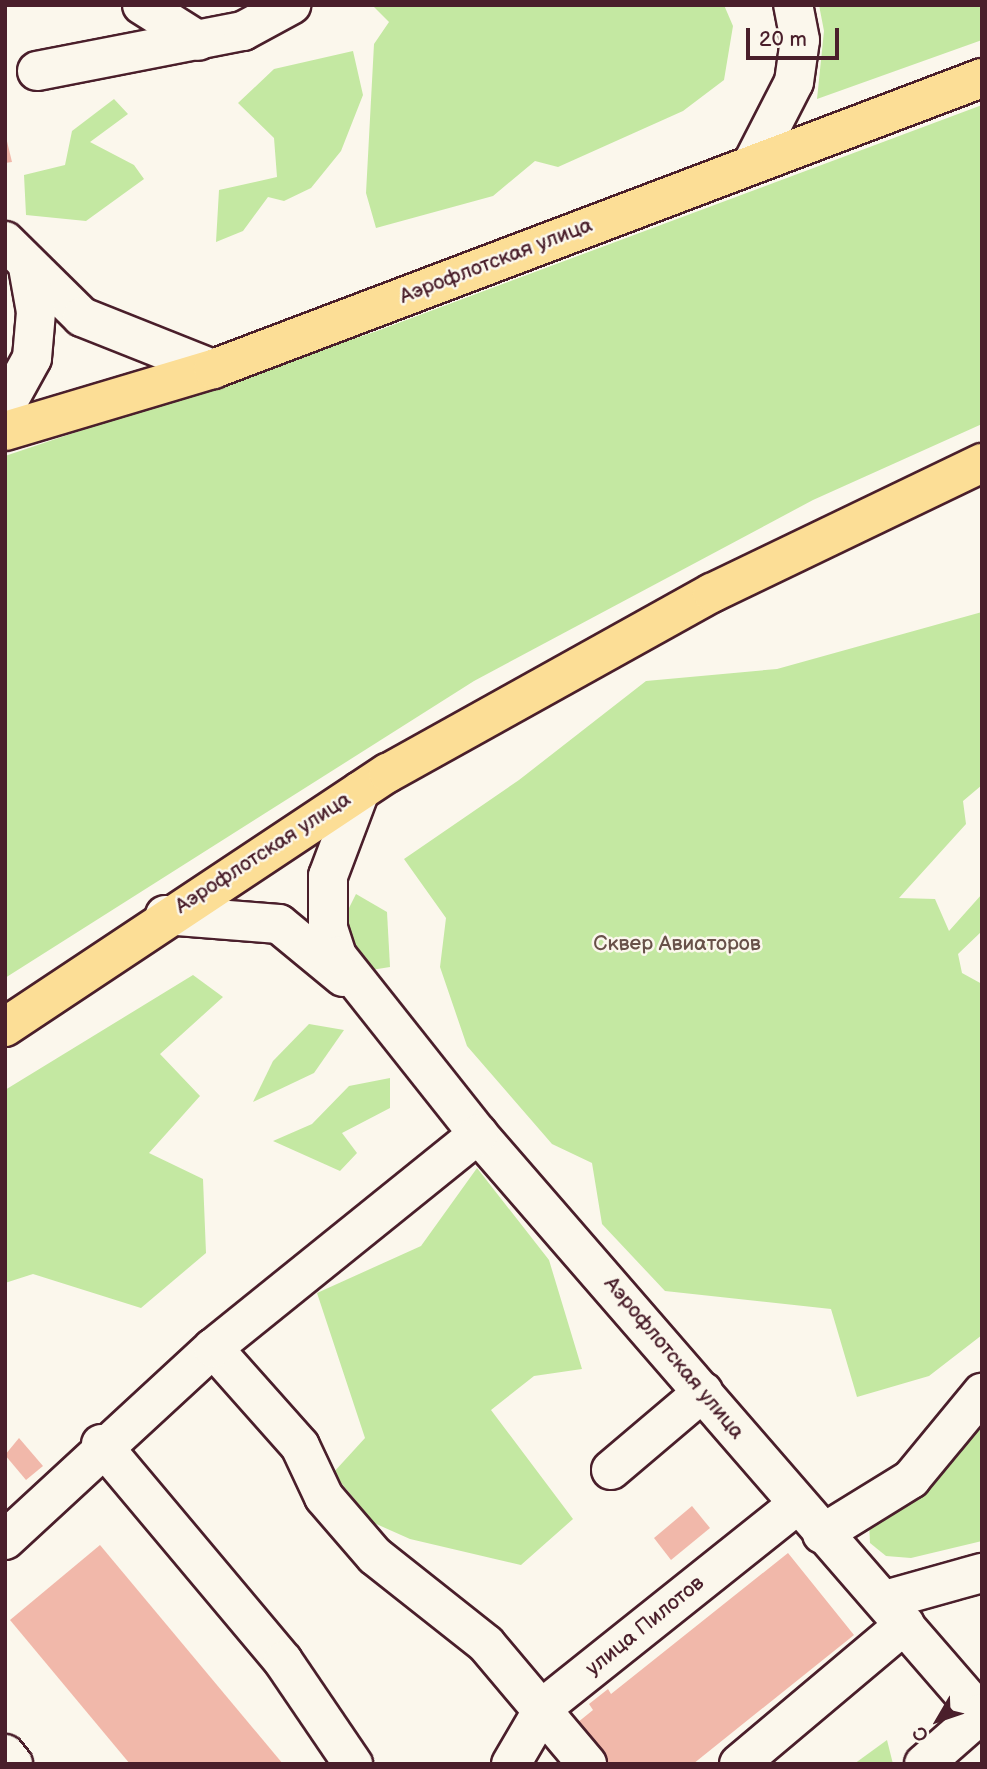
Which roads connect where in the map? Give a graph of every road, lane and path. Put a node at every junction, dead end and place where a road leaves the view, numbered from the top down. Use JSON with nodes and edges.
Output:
{"nodes":[{"id":1,"x":142,"y":5,"type":"edge"},
{"id":2,"x":291,"y":5,"type":"edge"},
{"id":3,"x":793,"y":5,"type":"edge"},
{"id":4,"x":199,"y":41,"type":"junction"},
{"id":5,"x":37,"y":71,"type":"dead end"},
{"id":6,"x":982,"y":78,"type":"edge"},
{"id":7,"x":752,"y":164,"type":"junction"},
{"id":8,"x":17,"y":254,"type":"edge"},
{"id":9,"x":213,"y":369,"type":"junction"},
{"id":10,"x":5,"y":407,"type":"edge"},
{"id":11,"x":5,"y":431,"type":"edge"},
{"id":12,"x":982,"y":463,"type":"edge"},
{"id":13,"x":360,"y":791,"type":"junction"},
{"id":14,"x":165,"y":915,"type":"junction"},
{"id":15,"x":367,"y":1000,"type":"junction"},
{"id":16,"x":5,"y":1027,"type":"edge"},
{"id":17,"x":478,"y":1134,"type":"junction"},
{"id":18,"x":213,"y":1348,"type":"junction"},
{"id":19,"x":703,"y":1392,"type":"junction"},
{"id":20,"x":982,"y":1393,"type":"edge"},
{"id":21,"x":103,"y":1447,"type":"junction"},
{"id":22,"x":611,"y":1469,"type":"dead end"},
{"id":23,"x":798,"y":1504,"type":"junction"},
{"id":24,"x":822,"y":1534,"type":"junction"},
{"id":25,"x":5,"y":1540,"type":"edge"},
{"id":26,"x":982,"y":1573,"type":"edge"},
{"id":27,"x":895,"y":1612,"type":"junction"},
{"id":28,"x":545,"y":1706,"type":"junction"},
{"id":29,"x":981,"y":1714,"type":"edge"},
{"id":30,"x":5,"y":1754,"type":"edge"},
{"id":31,"x":13,"y":1764,"type":"edge"},
{"id":32,"x":353,"y":1764,"type":"edge"},
{"id":33,"x":511,"y":1764,"type":"edge"},
{"id":34,"x":587,"y":1764,"type":"edge"},
{"id":35,"x":740,"y":1764,"type":"edge"},
{"id":36,"x":924,"y":1764,"type":"edge"}],
"edges":[{"from":1,"to":4,"type":"street"},
{"from":2,"to":4,"type":"street"},
{"from":3,"to":7,"type":"street"},
{"from":4,"to":5,"type":"street"},
{"from":6,"to":7,"type":"main road","name":"Аэрофлотская улица"},
{"from":7,"to":9,"type":"main road","name":"Аэрофлотская улица"},
{"from":8,"to":9,"type":"street"},
{"from":8,"to":10,"type":"street"},
{"from":9,"to":11,"type":"main road","name":"Аэрофлотская улица"},
{"from":12,"to":13,"type":"main road","name":"Аэрофлотская улица"},
{"from":13,"to":14,"type":"main road","name":"Аэрофлотская улица"},
{"from":13,"to":15,"type":"street","name":"Аэрофлотская улица"},
{"from":14,"to":15,"type":"street","name":"Аэрофлотская улица"},
{"from":14,"to":16,"type":"main road","name":"Аэрофлотская улица"},
{"from":15,"to":17,"type":"street","name":"Аэрофлотская улица"},
{"from":17,"to":18,"type":"street"},
{"from":17,"to":19,"type":"street","name":"Аэрофлотская улица"},
{"from":18,"to":21,"type":"street"},
{"from":18,"to":28,"type":"street"},
{"from":19,"to":22,"type":"street"},
{"from":19,"to":23,"type":"street","name":"Аэрофлотская улица"},
{"from":20,"to":24,"type":"street"},
{"from":21,"to":25,"type":"street"},
{"from":21,"to":32,"type":"street"},
{"from":23,"to":24,"type":"street","name":"Аэрофлотская улица"},
{"from":23,"to":28,"type":"street","name":"улица Пилотов"},
{"from":24,"to":27,"type":"street","name":"Аэрофлотская улица"},
{"from":26,"to":27,"type":"street"},
{"from":27,"to":29,"type":"street","name":"Аэрофлотская улица"},
{"from":27,"to":35,"type":"street"},
{"from":28,"to":33,"type":"street","name":"улица Пилотов"},
{"from":28,"to":34,"type":"street"},
{"from":29,"to":36,"type":"street"},
{"from":30,"to":31,"type":"street"}]}
